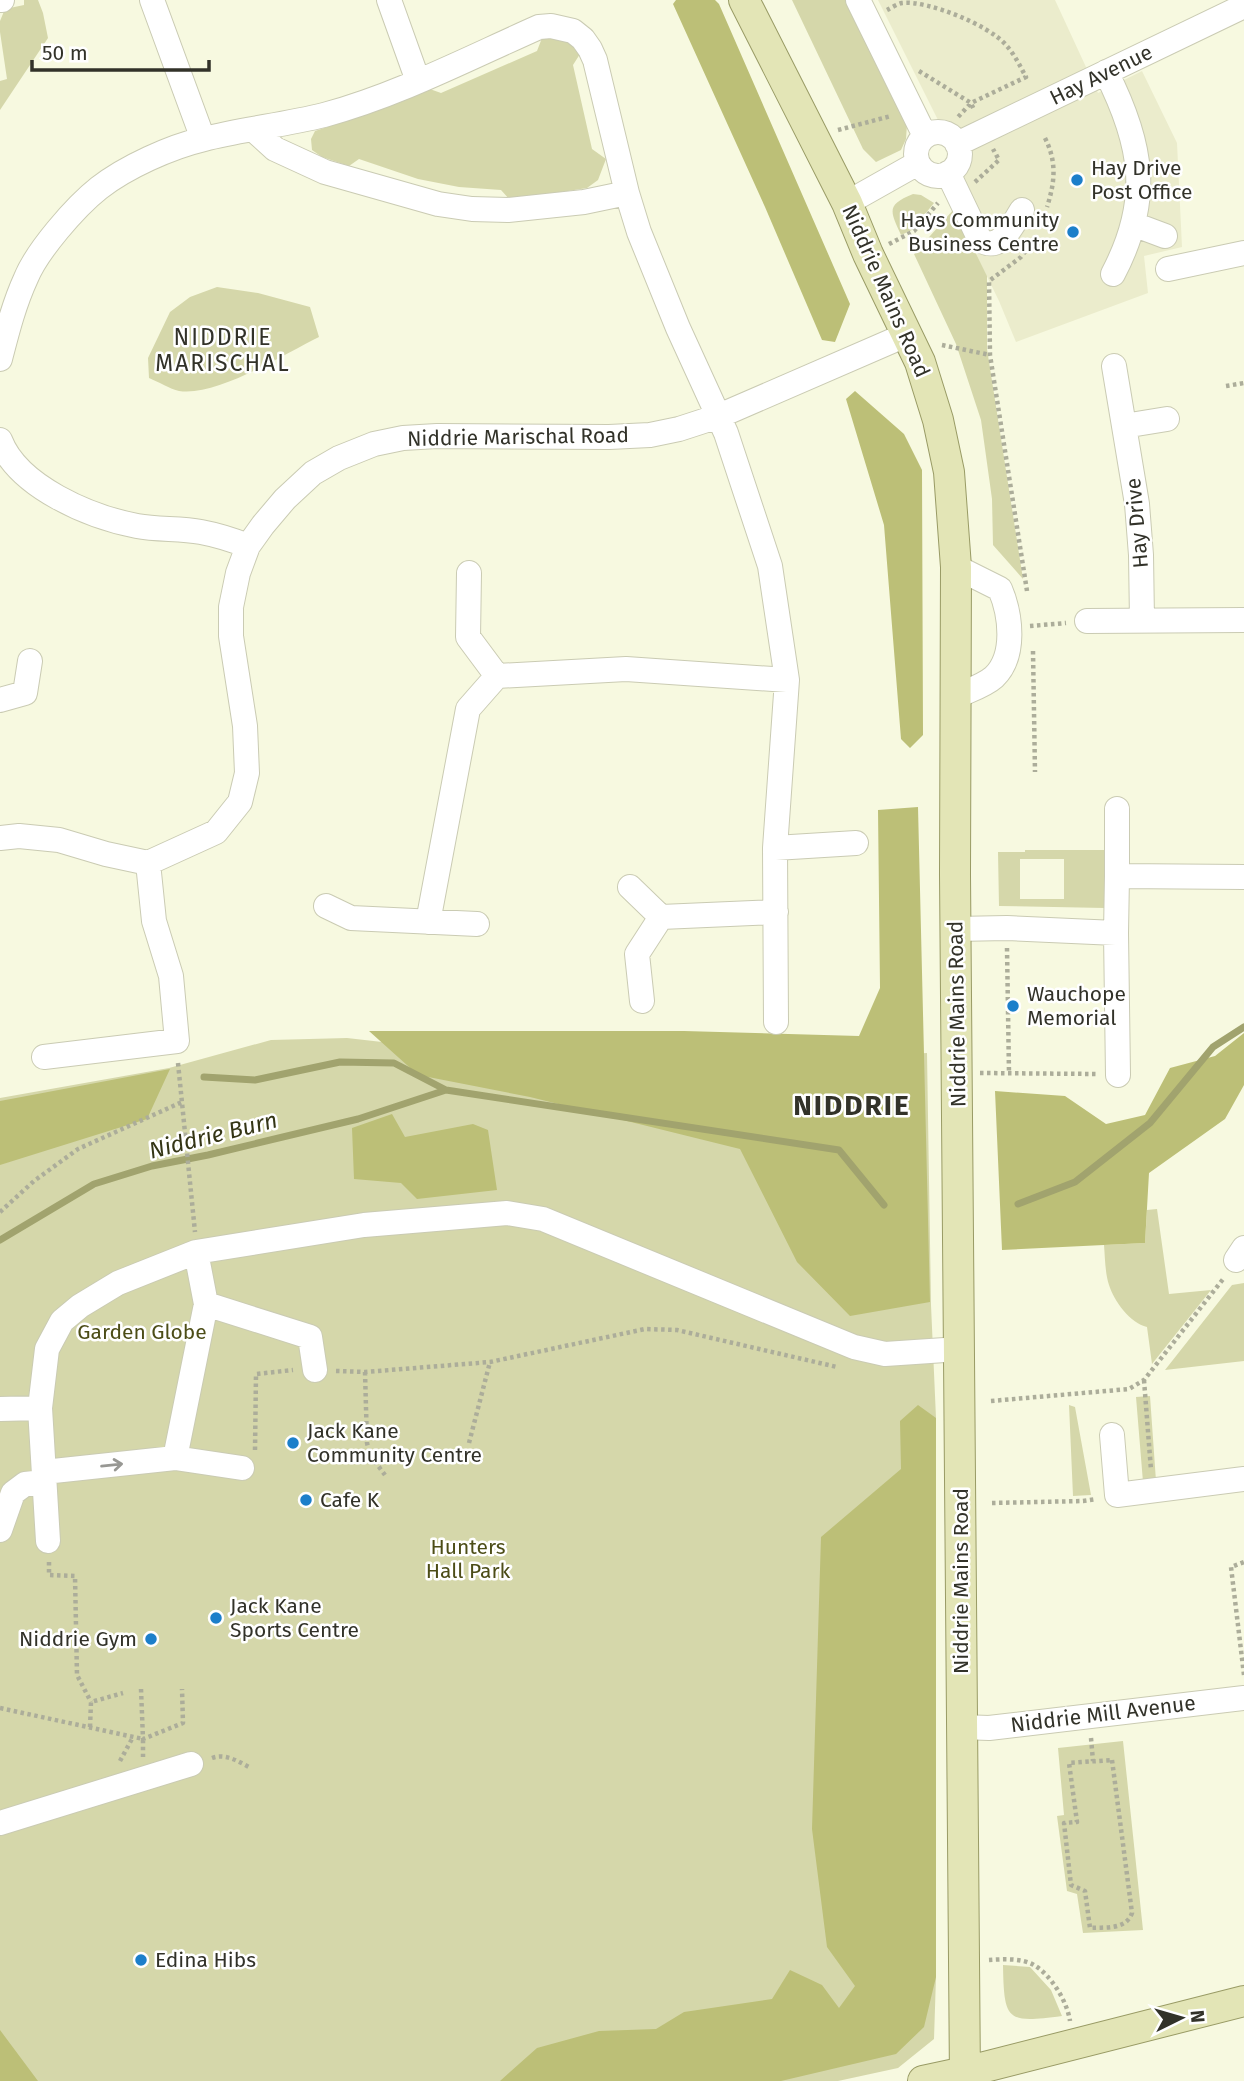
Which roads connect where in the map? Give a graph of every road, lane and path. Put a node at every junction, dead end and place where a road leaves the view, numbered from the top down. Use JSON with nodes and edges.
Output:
{"nodes":[{"id":1,"x":152,"y":0,"type":"edge"},
{"id":2,"x":389,"y":0,"type":"edge"},
{"id":3,"x":744,"y":0,"type":"edge"},
{"id":4,"x":1244,"y":6,"type":"edge"},
{"id":5,"x":862,"y":10,"type":"edge"},
{"id":6,"x":1107,"y":72,"type":"junction"},
{"id":7,"x":895,"y":73,"type":"junction"},
{"id":8,"x":418,"y":81,"type":"junction"},
{"id":9,"x":971,"y":103,"type":"junction"},
{"id":10,"x":914,"y":110,"type":"junction"},
{"id":11,"x":254,"y":130,"type":"junction"},
{"id":12,"x":985,"y":131,"type":"junction"},
{"id":13,"x":814,"y":137,"type":"junction"},
{"id":14,"x":942,"y":138,"type":"junction"},
{"id":15,"x":1045,"y":138,"type":"dead end"},
{"id":16,"x":203,"y":139,"type":"junction"},
{"id":17,"x":918,"y":163,"type":"junction"},
{"id":18,"x":953,"y":183,"type":"junction"},
{"id":19,"x":627,"y":193,"type":"junction"},
{"id":20,"x":847,"y":203,"type":"junction"},
{"id":21,"x":1032,"y":213,"type":"joint"},
{"id":22,"x":1133,"y":224,"type":"junction"},
{"id":23,"x":1165,"y":236,"type":"dead end"},
{"id":24,"x":1032,"y":243,"type":"dead end"},
{"id":25,"x":1244,"y":253,"type":"edge"},
{"id":26,"x":868,"y":254,"type":"junction"},
{"id":27,"x":1168,"y":269,"type":"dead end"},
{"id":28,"x":1113,"y":274,"type":"dead end"},
{"id":29,"x":908,"y":334,"type":"junction"},
{"id":30,"x":942,"y":345,"type":"dead end"},
{"id":31,"x":990,"y":355,"type":"junction"},
{"id":32,"x":0,"y":359,"type":"edge"},
{"id":33,"x":1114,"y":366,"type":"dead end"},
{"id":34,"x":1244,"y":383,"type":"edge"},
{"id":35,"x":1226,"y":386,"type":"dead end"},
{"id":36,"x":719,"y":416,"type":"junction"},
{"id":37,"x":1167,"y":419,"type":"dead end"},
{"id":38,"x":1125,"y":426,"type":"junction"},
{"id":39,"x":0,"y":440,"type":"edge"},
{"id":40,"x":248,"y":546,"type":"junction"},
{"id":41,"x":956,"y":567,"type":"junction"},
{"id":42,"x":469,"y":573,"type":"dead end"},
{"id":43,"x":1029,"y":598,"type":"dead end"},
{"id":44,"x":1142,"y":620,"type":"junction"},
{"id":45,"x":1244,"y":620,"type":"edge"},
{"id":46,"x":1087,"y":621,"type":"joint"},
{"id":47,"x":1033,"y":625,"type":"junction"},
{"id":48,"x":1008,"y":630,"type":"junction"},
{"id":49,"x":30,"y":661,"type":"dead end"},
{"id":50,"x":497,"y":676,"type":"junction"},
{"id":51,"x":787,"y":680,"type":"junction"},
{"id":52,"x":955,"y":697,"type":"junction"},
{"id":53,"x":0,"y":700,"type":"edge"},
{"id":54,"x":1035,"y":772,"type":"dead end"},
{"id":55,"x":1116,"y":809,"type":"dead end"},
{"id":56,"x":0,"y":838,"type":"edge"},
{"id":57,"x":856,"y":843,"type":"dead end"},
{"id":58,"x":775,"y":848,"type":"junction"},
{"id":59,"x":148,"y":863,"type":"junction"},
{"id":60,"x":1117,"y":876,"type":"junction"},
{"id":61,"x":1244,"y":877,"type":"edge"},
{"id":62,"x":631,"y":887,"type":"dead end"},
{"id":63,"x":326,"y":906,"type":"dead end"},
{"id":64,"x":776,"y":912,"type":"junction"},
{"id":65,"x":661,"y":917,"type":"junction"},
{"id":66,"x":428,"y":922,"type":"junction"},
{"id":67,"x":477,"y":924,"type":"dead end"},
{"id":68,"x":1007,"y":928,"type":"junction"},
{"id":69,"x":956,"y":929,"type":"junction"},
{"id":70,"x":1116,"y":933,"type":"junction"},
{"id":71,"x":642,"y":1002,"type":"dead end"},
{"id":72,"x":776,"y":1022,"type":"dead end"},
{"id":73,"x":177,"y":1041,"type":"junction"},
{"id":74,"x":44,"y":1058,"type":"dead end"},
{"id":75,"x":958,"y":1073,"type":"junction"},
{"id":76,"x":1009,"y":1073,"type":"junction"},
{"id":77,"x":1118,"y":1075,"type":"joint"},
{"id":78,"x":182,"y":1102,"type":"junction"},
{"id":79,"x":193,"y":1208,"type":"dead end"},
{"id":80,"x":0,"y":1212,"type":"edge"},
{"id":81,"x":196,"y":1252,"type":"junction"},
{"id":82,"x":1240,"y":1254,"type":"edge"},
{"id":83,"x":206,"y":1304,"type":"junction"},
{"id":84,"x":960,"y":1349,"type":"junction"},
{"id":85,"x":872,"y":1351,"type":"junction"},
{"id":86,"x":490,"y":1362,"type":"junction"},
{"id":87,"x":315,"y":1369,"type":"junction"},
{"id":88,"x":365,"y":1372,"type":"junction"},
{"id":89,"x":1144,"y":1380,"type":"junction"},
{"id":90,"x":991,"y":1401,"type":"dead end"},
{"id":91,"x":40,"y":1408,"type":"junction"},
{"id":92,"x":0,"y":1409,"type":"edge"},
{"id":93,"x":1112,"y":1436,"type":"dead end"},
{"id":94,"x":469,"y":1443,"type":"dead end"},
{"id":95,"x":174,"y":1458,"type":"junction"},
{"id":96,"x":242,"y":1468,"type":"joint"},
{"id":97,"x":385,"y":1475,"type":"dead end"},
{"id":98,"x":44,"y":1477,"type":"junction"},
{"id":99,"x":1244,"y":1479,"type":"edge"},
{"id":100,"x":1152,"y":1490,"type":"junction"},
{"id":101,"x":1117,"y":1494,"type":"junction"},
{"id":102,"x":992,"y":1503,"type":"dead end"},
{"id":103,"x":0,"y":1530,"type":"edge"},
{"id":104,"x":48,"y":1541,"type":"joint"},
{"id":105,"x":1244,"y":1562,"type":"edge"},
{"id":106,"x":1242,"y":1647,"type":"edge"},
{"id":107,"x":1244,"y":1676,"type":"edge"},
{"id":108,"x":141,"y":1689,"type":"dead end"},
{"id":109,"x":182,"y":1689,"type":"dead end"},
{"id":110,"x":123,"y":1693,"type":"dead end"},
{"id":111,"x":1244,"y":1698,"type":"edge"},
{"id":112,"x":91,"y":1702,"type":"junction"},
{"id":113,"x":0,"y":1708,"type":"edge"},
{"id":114,"x":90,"y":1727,"type":"junction"},
{"id":115,"x":962,"y":1727,"type":"junction"},
{"id":116,"x":143,"y":1739,"type":"junction"},
{"id":117,"x":1112,"y":1760,"type":"joint"},
{"id":118,"x":191,"y":1764,"type":"joint"},
{"id":119,"x":251,"y":1768,"type":"dead end"},
{"id":120,"x":144,"y":1780,"type":"junction"},
{"id":121,"x":0,"y":1823,"type":"edge"},
{"id":122,"x":964,"y":1961,"type":"junction"},
{"id":123,"x":1244,"y":2001,"type":"edge"},
{"id":124,"x":1074,"y":2044,"type":"junction"},
{"id":125,"x":965,"y":2077,"type":"edge"},
{"id":126,"x":923,"y":2081,"type":"edge"}],
"edges":[{"from":1,"to":16,"type":"street"},
{"from":2,"to":8,"type":"street"},
{"from":3,"to":13,"type":"main road","name":"Niddrie Mains Road"},
{"from":4,"to":6,"type":"street","name":"Hay Avenue"},
{"from":5,"to":7,"type":"street"},
{"from":5,"to":9,"type":"path"},
{"from":6,"to":12,"type":"street","name":"Hay Avenue"},
{"from":6,"to":22,"type":"street"},
{"from":7,"to":9,"type":"path"},
{"from":7,"to":10,"type":"street"},
{"from":8,"to":11,"type":"street"},
{"from":8,"to":19,"type":"street"},
{"from":9,"to":12,"type":"path"},
{"from":9,"to":14,"type":"path"},
{"from":10,"to":13,"type":"path"},
{"from":10,"to":14,"type":"street"},
{"from":11,"to":16,"type":"street"},
{"from":11,"to":19,"type":"street"},
{"from":12,"to":14,"type":"street","name":"Hay Avenue"},
{"from":12,"to":18,"type":"path"},
{"from":13,"to":20,"type":"main road","name":"Niddrie Mains Road"},
{"from":14,"to":17,"type":"street"},
{"from":14,"to":18,"type":"street"},
{"from":15,"to":21,"type":"path"},
{"from":16,"to":32,"type":"street"},
{"from":17,"to":18,"type":"street"},
{"from":17,"to":20,"type":"street"},
{"from":18,"to":21,"type":"street"},
{"from":18,"to":26,"type":"path"},
{"from":19,"to":36,"type":"street"},
{"from":20,"to":26,"type":"main road","name":"Niddrie Mains Road"},
{"from":22,"to":23,"type":"street"},
{"from":22,"to":28,"type":"street"},
{"from":24,"to":31,"type":"path"},
{"from":25,"to":27,"type":"street"},
{"from":26,"to":29,"type":"main road","name":"Niddrie Mains Road"},
{"from":29,"to":36,"type":"street","name":"Niddrie Marischal Road"},
{"from":29,"to":41,"type":"main road","name":"Niddrie Mains Road"},
{"from":30,"to":31,"type":"path"},
{"from":31,"to":43,"type":"path"},
{"from":33,"to":38,"type":"street","name":"Hay Drive"},
{"from":34,"to":35,"type":"path"},
{"from":36,"to":40,"type":"street","name":"Niddrie Marischal Road"},
{"from":36,"to":51,"type":"street"},
{"from":37,"to":38,"type":"street"},
{"from":38,"to":44,"type":"street","name":"Hay Drive"},
{"from":39,"to":40,"type":"street"},
{"from":40,"to":59,"type":"street","name":"Niddrie Marischal Road"},
{"from":41,"to":48,"type":"street"},
{"from":41,"to":52,"type":"main road","name":"Niddrie Mains Road"},
{"from":42,"to":50,"type":"street"},
{"from":44,"to":45,"type":"street"},
{"from":44,"to":46,"type":"street"},
{"from":46,"to":47,"type":"path"},
{"from":47,"to":48,"type":"path"},
{"from":47,"to":54,"type":"path"},
{"from":48,"to":52,"type":"street"},
{"from":49,"to":53,"type":"street"},
{"from":50,"to":51,"type":"street"},
{"from":50,"to":66,"type":"street"},
{"from":51,"to":58,"type":"street"},
{"from":52,"to":69,"type":"main road","name":"Niddrie Mains Road"},
{"from":55,"to":60,"type":"street"},
{"from":56,"to":59,"type":"street"},
{"from":57,"to":58,"type":"street"},
{"from":58,"to":64,"type":"street"},
{"from":59,"to":73,"type":"street"},
{"from":60,"to":61,"type":"street"},
{"from":60,"to":70,"type":"street"},
{"from":62,"to":65,"type":"street"},
{"from":63,"to":66,"type":"street"},
{"from":64,"to":65,"type":"street"},
{"from":64,"to":72,"type":"street"},
{"from":65,"to":71,"type":"street"},
{"from":66,"to":67,"type":"street"},
{"from":68,"to":69,"type":"street"},
{"from":68,"to":70,"type":"street"},
{"from":68,"to":76,"type":"path"},
{"from":69,"to":75,"type":"main road","name":"Niddrie Mains Road"},
{"from":70,"to":77,"type":"street"},
{"from":73,"to":74,"type":"street"},
{"from":73,"to":78,"type":"path"},
{"from":75,"to":76,"type":"path"},
{"from":75,"to":84,"type":"main road","name":"Niddrie Mains Road"},
{"from":76,"to":77,"type":"path"},
{"from":78,"to":79,"type":"path"},
{"from":78,"to":80,"type":"path"},
{"from":81,"to":83,"type":"street"},
{"from":81,"to":85,"type":"street"},
{"from":81,"to":91,"type":"street"},
{"from":82,"to":89,"type":"path"},
{"from":83,"to":87,"type":"street"},
{"from":83,"to":95,"type":"street"},
{"from":84,"to":85,"type":"street"},
{"from":84,"to":115,"type":"main road","name":"Niddrie Mains Road"},
{"from":85,"to":86,"type":"path"},
{"from":86,"to":88,"type":"path"},
{"from":86,"to":94,"type":"path"},
{"from":87,"to":88,"type":"path"},
{"from":87,"to":96,"type":"path"},
{"from":88,"to":97,"type":"path"},
{"from":89,"to":90,"type":"path"},
{"from":89,"to":100,"type":"path"},
{"from":91,"to":92,"type":"street"},
{"from":91,"to":98,"type":"street"},
{"from":93,"to":101,"type":"street"},
{"from":95,"to":96,"type":"street"},
{"from":98,"to":95,"type":"street","one_way":true},
{"from":98,"to":103,"type":"street"},
{"from":98,"to":104,"type":"street"},
{"from":99,"to":100,"type":"street"},
{"from":100,"to":101,"type":"street"},
{"from":101,"to":102,"type":"path"},
{"from":104,"to":112,"type":"path"},
{"from":105,"to":106,"type":"path"},
{"from":106,"to":107,"type":"path"},
{"from":108,"to":116,"type":"path"},
{"from":109,"to":116,"type":"path"},
{"from":110,"to":112,"type":"path"},
{"from":111,"to":115,"type":"street","name":"Niddrie Mill Avenue"},
{"from":112,"to":114,"type":"path"},
{"from":113,"to":114,"type":"path"},
{"from":114,"to":116,"type":"path"},
{"from":115,"to":122,"type":"main road","name":"Niddrie Mains Road"},
{"from":116,"to":120,"type":"path"},
{"from":117,"to":117,"type":"path"},
{"from":118,"to":119,"type":"path"},
{"from":118,"to":120,"type":"street"},
{"from":120,"to":121,"type":"street"},
{"from":122,"to":124,"type":"path"},
{"from":122,"to":125,"type":"main road","name":"Niddrie Mains Road"},
{"from":123,"to":124,"type":"main road"},
{"from":124,"to":125,"type":"main road"},
{"from":125,"to":126,"type":"main road"}]}
